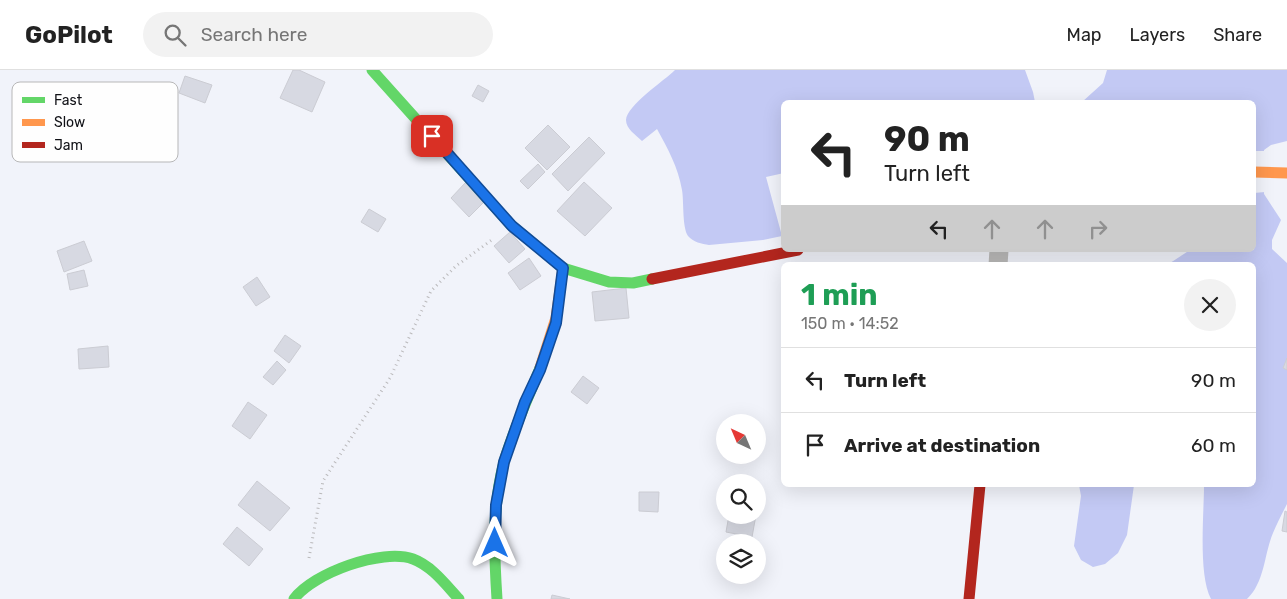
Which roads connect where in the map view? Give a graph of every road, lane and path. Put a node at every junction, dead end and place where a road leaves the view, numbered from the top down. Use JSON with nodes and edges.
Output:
{"nodes":[{"id":1,"x":372,"y":70,"type":"edge"},
{"id":2,"x":1259,"y":172,"type":"edge"},
{"id":3,"x":1287,"y":173,"type":"edge"},
{"id":4,"x":512,"y":226,"type":"junction"},
{"id":5,"x":790,"y":252,"type":"edge"},
{"id":6,"x":563,"y":268,"type":"junction"},
{"id":7,"x":980,"y":487,"type":"edge"},
{"id":8,"x":302,"y":588,"type":"junction"},
{"id":9,"x":294,"y":599,"type":"edge"},
{"id":10,"x":459,"y":599,"type":"edge"},
{"id":11,"x":498,"y":599,"type":"edge"},
{"id":12,"x":969,"y":599,"type":"edge"}],
"edges":[{"from":1,"to":4,"type":"street"},
{"from":2,"to":3,"type":"street"},
{"from":4,"to":6,"type":"street"},
{"from":4,"to":8,"type":"path"},
{"from":5,"to":6,"type":"street"},
{"from":6,"to":11,"type":"street"},
{"from":7,"to":12,"type":"street"},
{"from":8,"to":9,"type":"street"},
{"from":8,"to":10,"type":"street"}]}
